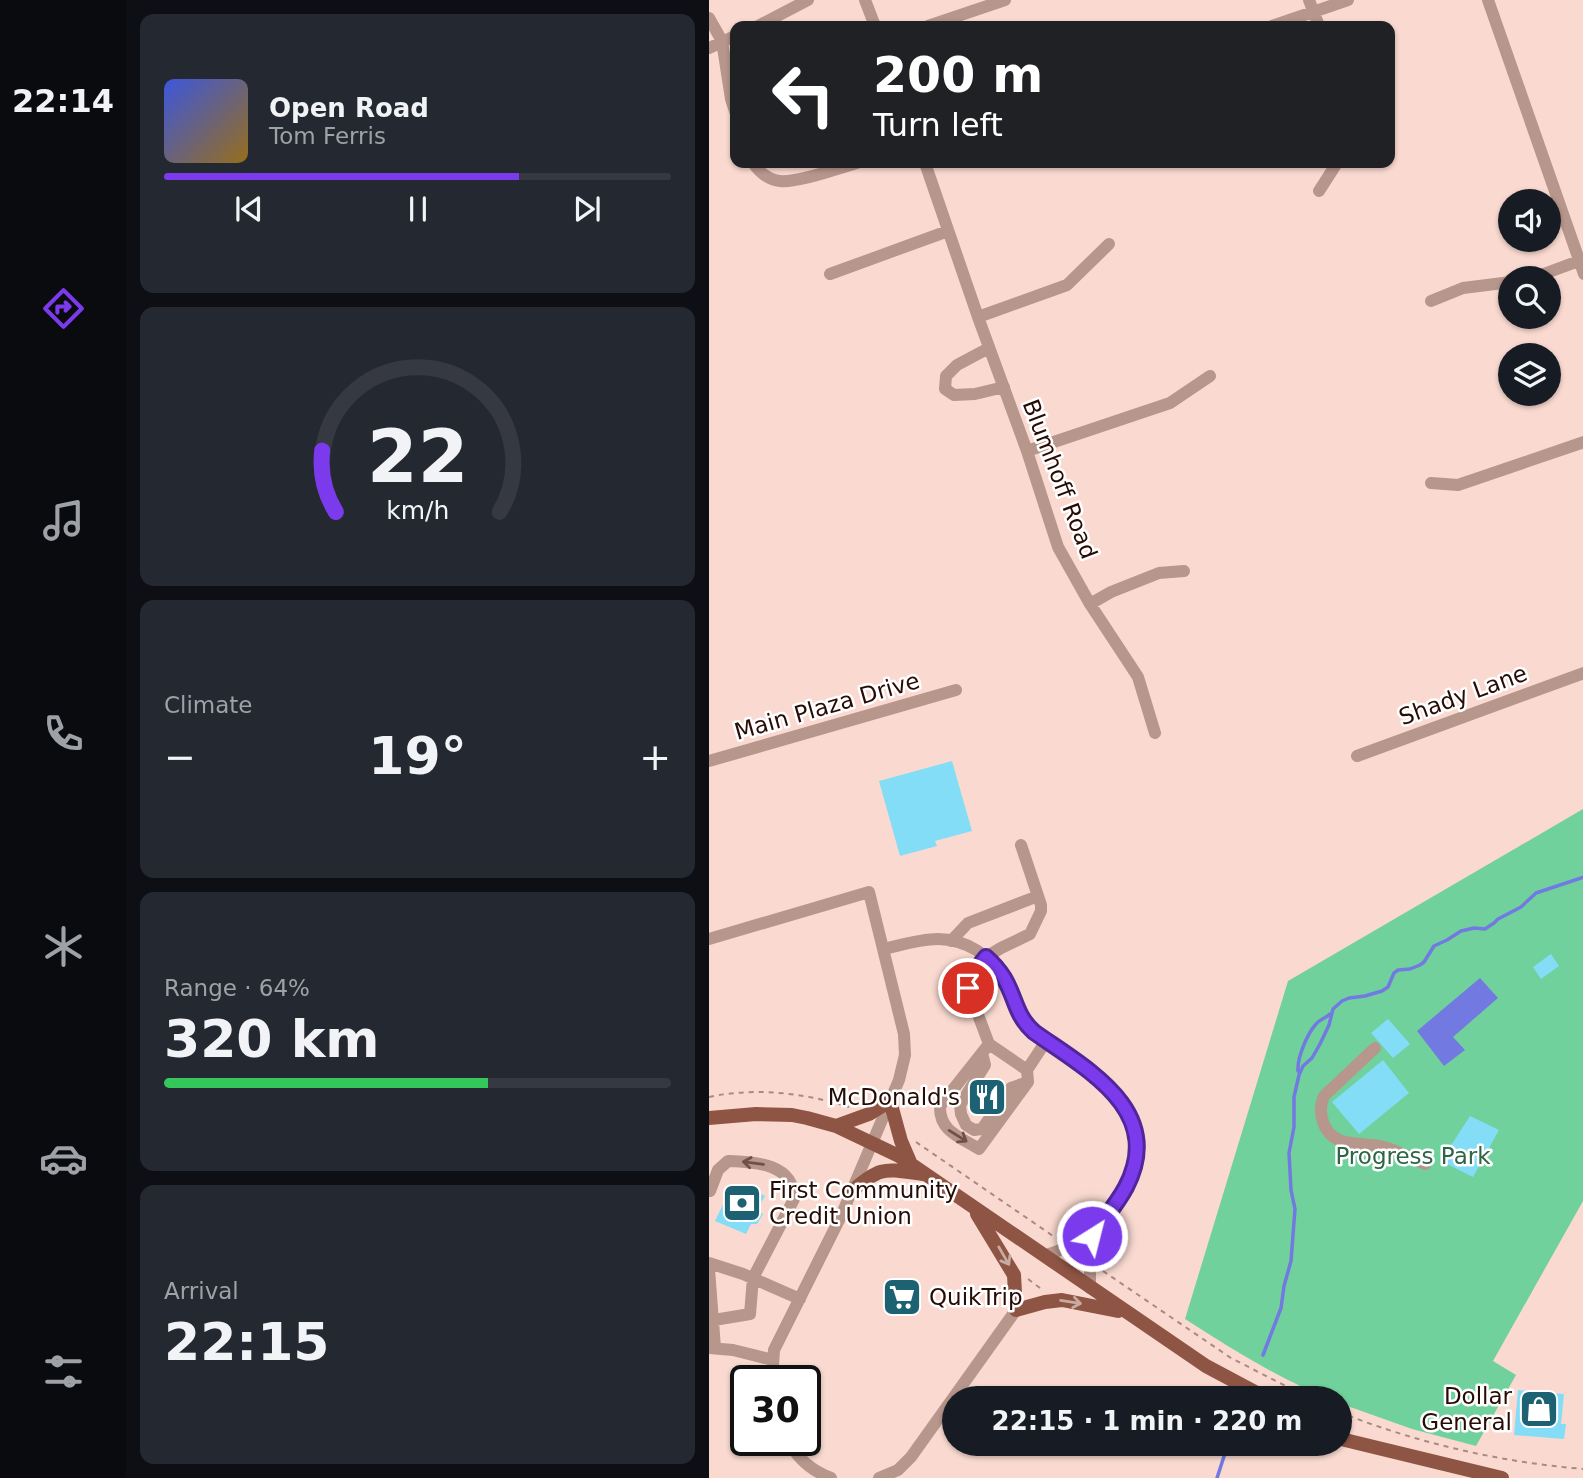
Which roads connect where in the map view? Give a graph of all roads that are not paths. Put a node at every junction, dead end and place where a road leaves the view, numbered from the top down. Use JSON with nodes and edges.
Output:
{"nodes":[{"id":1,"x":809,"y":0,"type":"edge"},
{"id":2,"x":865,"y":0,"type":"edge"},
{"id":3,"x":1005,"y":0,"type":"edge"},
{"id":4,"x":1348,"y":0,"type":"edge"},
{"id":5,"x":1488,"y":0,"type":"edge"},
{"id":6,"x":1312,"y":6,"type":"edge"},
{"id":7,"x":709,"y":18,"type":"edge"},
{"id":8,"x":768,"y":21,"type":"edge"},
{"id":9,"x":873,"y":21,"type":"edge"},
{"id":10,"x":943,"y":21,"type":"edge"},
{"id":11,"x":1282,"y":21,"type":"edge"},
{"id":12,"x":730,"y":38,"type":"edge"},
{"id":13,"x":722,"y":41,"type":"junction"},
{"id":14,"x":709,"y":48,"type":"edge"},
{"id":15,"x":730,"y":82,"type":"edge"},
{"id":16,"x":757,"y":168,"type":"edge"},
{"id":17,"x":838,"y":168,"type":"edge"},
{"id":18,"x":927,"y":168,"type":"edge"},
{"id":19,"x":1334,"y":168,"type":"edge"},
{"id":20,"x":1319,"y":191,"type":"dead end"},
{"id":21,"x":948,"y":231,"type":"junction"},
{"id":22,"x":1109,"y":244,"type":"dead end"},
{"id":23,"x":1582,"y":265,"type":"edge"},
{"id":24,"x":1561,"y":271,"type":"edge"},
{"id":25,"x":830,"y":274,"type":"dead end"},
{"id":26,"x":1498,"y":284,"type":"edge"},
{"id":27,"x":1431,"y":301,"type":"dead end"},
{"id":28,"x":978,"y":317,"type":"junction"},
{"id":29,"x":989,"y":348,"type":"junction"},
{"id":30,"x":1210,"y":376,"type":"dead end"},
{"id":31,"x":1004,"y":387,"type":"junction"},
{"id":32,"x":1583,"y":442,"type":"edge"},
{"id":33,"x":1027,"y":451,"type":"junction"},
{"id":34,"x":1431,"y":483,"type":"dead end"},
{"id":35,"x":1184,"y":570,"type":"dead end"},
{"id":36,"x":1090,"y":604,"type":"junction"},
{"id":37,"x":1583,"y":673,"type":"edge"},
{"id":38,"x":956,"y":690,"type":"dead end"},
{"id":39,"x":1155,"y":733,"type":"dead end"},
{"id":40,"x":1357,"y":756,"type":"dead end"},
{"id":41,"x":709,"y":761,"type":"edge"},
{"id":42,"x":1021,"y":845,"type":"dead end"},
{"id":43,"x":1038,"y":897,"type":"junction"},
{"id":44,"x":709,"y":939,"type":"edge"},
{"id":45,"x":951,"y":940,"type":"junction"},
{"id":46,"x":884,"y":949,"type":"junction"},
{"id":47,"x":986,"y":957,"type":"junction"},
{"id":48,"x":1046,"y":1041,"type":"junction"},
{"id":49,"x":1375,"y":1048,"type":"dead end"},
{"id":50,"x":985,"y":1049,"type":"junction"},
{"id":51,"x":1027,"y":1076,"type":"junction"},
{"id":52,"x":890,"y":1101,"type":"junction"},
{"id":53,"x":709,"y":1118,"type":"edge"},
{"id":54,"x":836,"y":1126,"type":"junction"},
{"id":55,"x":872,"y":1142,"type":"junction"},
{"id":56,"x":910,"y":1163,"type":"junction"},
{"id":57,"x":1425,"y":1164,"type":"dead end"},
{"id":58,"x":713,"y":1172,"type":"edge"},
{"id":59,"x":925,"y":1174,"type":"junction"},
{"id":60,"x":710,"y":1191,"type":"edge"},
{"id":61,"x":851,"y":1192,"type":"junction"},
{"id":62,"x":974,"y":1209,"type":"junction"},
{"id":63,"x":1092,"y":1236,"type":"junction"},
{"id":64,"x":1044,"y":1256,"type":"junction"},
{"id":65,"x":709,"y":1263,"type":"edge"},
{"id":66,"x":709,"y":1269,"type":"edge"},
{"id":67,"x":753,"y":1278,"type":"junction"},
{"id":68,"x":1090,"y":1288,"type":"junction"},
{"id":69,"x":800,"y":1299,"type":"junction"},
{"id":70,"x":1016,"y":1310,"type":"junction"},
{"id":71,"x":1127,"y":1312,"type":"junction"},
{"id":72,"x":714,"y":1320,"type":"junction"},
{"id":73,"x":712,"y":1348,"type":"edge"},
{"id":74,"x":773,"y":1360,"type":"junction"},
{"id":75,"x":773,"y":1365,"type":"edge"},
{"id":76,"x":1244,"y":1386,"type":"edge"},
{"id":77,"x":1352,"y":1442,"type":"edge"},
{"id":78,"x":800,"y":1456,"type":"edge"},
{"id":79,"x":826,"y":1476,"type":"edge"},
{"id":80,"x":879,"y":1478,"type":"edge"},
{"id":81,"x":1502,"y":1478,"type":"edge"}],
"edges":[{"from":1,"to":8,"type":"street"},
{"from":2,"to":9,"type":"street"},
{"from":3,"to":10,"type":"street"},
{"from":4,"to":6,"type":"street"},
{"from":5,"to":23,"type":"street"},
{"from":6,"to":11,"type":"street"},
{"from":7,"to":13,"type":"street"},
{"from":12,"to":13,"type":"street"},
{"from":13,"to":14,"type":"street"},
{"from":13,"to":15,"type":"street"},
{"from":16,"to":17,"type":"street"},
{"from":18,"to":21,"type":"street","name":"Blumhoff Road"},
{"from":19,"to":20,"type":"street"},
{"from":21,"to":25,"type":"street"},
{"from":21,"to":28,"type":"street","name":"Blumhoff Road"},
{"from":22,"to":28,"type":"street"},
{"from":23,"to":24,"type":"street"},
{"from":26,"to":27,"type":"street"},
{"from":28,"to":29,"type":"street","name":"Blumhoff Road"},
{"from":29,"to":31,"type":"street","name":"Blumhoff Road"},
{"from":29,"to":31,"type":"street","name":"Blumhoff Road"},
{"from":30,"to":33,"type":"street"},
{"from":31,"to":33,"type":"street","name":"Blumhoff Road"},
{"from":32,"to":34,"type":"street"},
{"from":33,"to":36,"type":"street","name":"Blumhoff Road"},
{"from":35,"to":36,"type":"street"},
{"from":36,"to":39,"type":"street","name":"Blumhoff Road"},
{"from":37,"to":40,"type":"street","name":"Shady Lane"},
{"from":38,"to":41,"type":"street","name":"Main Plaza Drive"},
{"from":42,"to":43,"type":"street"},
{"from":43,"to":45,"type":"street"},
{"from":43,"to":47,"type":"street"},
{"from":44,"to":46,"type":"street"},
{"from":45,"to":46,"type":"street"},
{"from":45,"to":47,"type":"street"},
{"from":46,"to":52,"type":"street"},
{"from":47,"to":48,"type":"street"},
{"from":47,"to":50,"type":"street"},
{"from":48,"to":51,"type":"street"},
{"from":48,"to":63,"type":"street"},
{"from":49,"to":57,"type":"street"},
{"from":50,"to":51,"type":"street"},
{"from":50,"to":51,"type":"street"},
{"from":50,"to":51,"type":"street","one_way":true},
{"from":52,"to":54,"type":"main road"},
{"from":52,"to":55,"type":"street"},
{"from":52,"to":56,"type":"main road"},
{"from":53,"to":54,"type":"main road"},
{"from":54,"to":55,"type":"main road"},
{"from":55,"to":56,"type":"main road"},
{"from":55,"to":61,"type":"street"},
{"from":56,"to":59,"type":"main road"},
{"from":58,"to":60,"type":"street"},
{"from":67,"to":58,"type":"street","one_way":true},
{"from":59,"to":61,"type":"main road"},
{"from":59,"to":62,"type":"main road"},
{"from":61,"to":69,"type":"street"},
{"from":62,"to":64,"type":"main road"},
{"from":62,"to":70,"type":"main road","one_way":true},
{"from":63,"to":64,"type":"street"},
{"from":63,"to":68,"type":"street"},
{"from":64,"to":68,"type":"main road"},
{"from":65,"to":67,"type":"street"},
{"from":66,"to":72,"type":"street"},
{"from":67,"to":69,"type":"street"},
{"from":67,"to":72,"type":"street"},
{"from":68,"to":71,"type":"main road"},
{"from":69,"to":74,"type":"street"},
{"from":70,"to":71,"type":"main road","one_way":true},
{"from":70,"to":80,"type":"street"},
{"from":71,"to":76,"type":"main road"},
{"from":72,"to":73,"type":"street"},
{"from":73,"to":74,"type":"street"},
{"from":74,"to":75,"type":"street"},
{"from":77,"to":81,"type":"main road"},
{"from":78,"to":79,"type":"street"}]}
